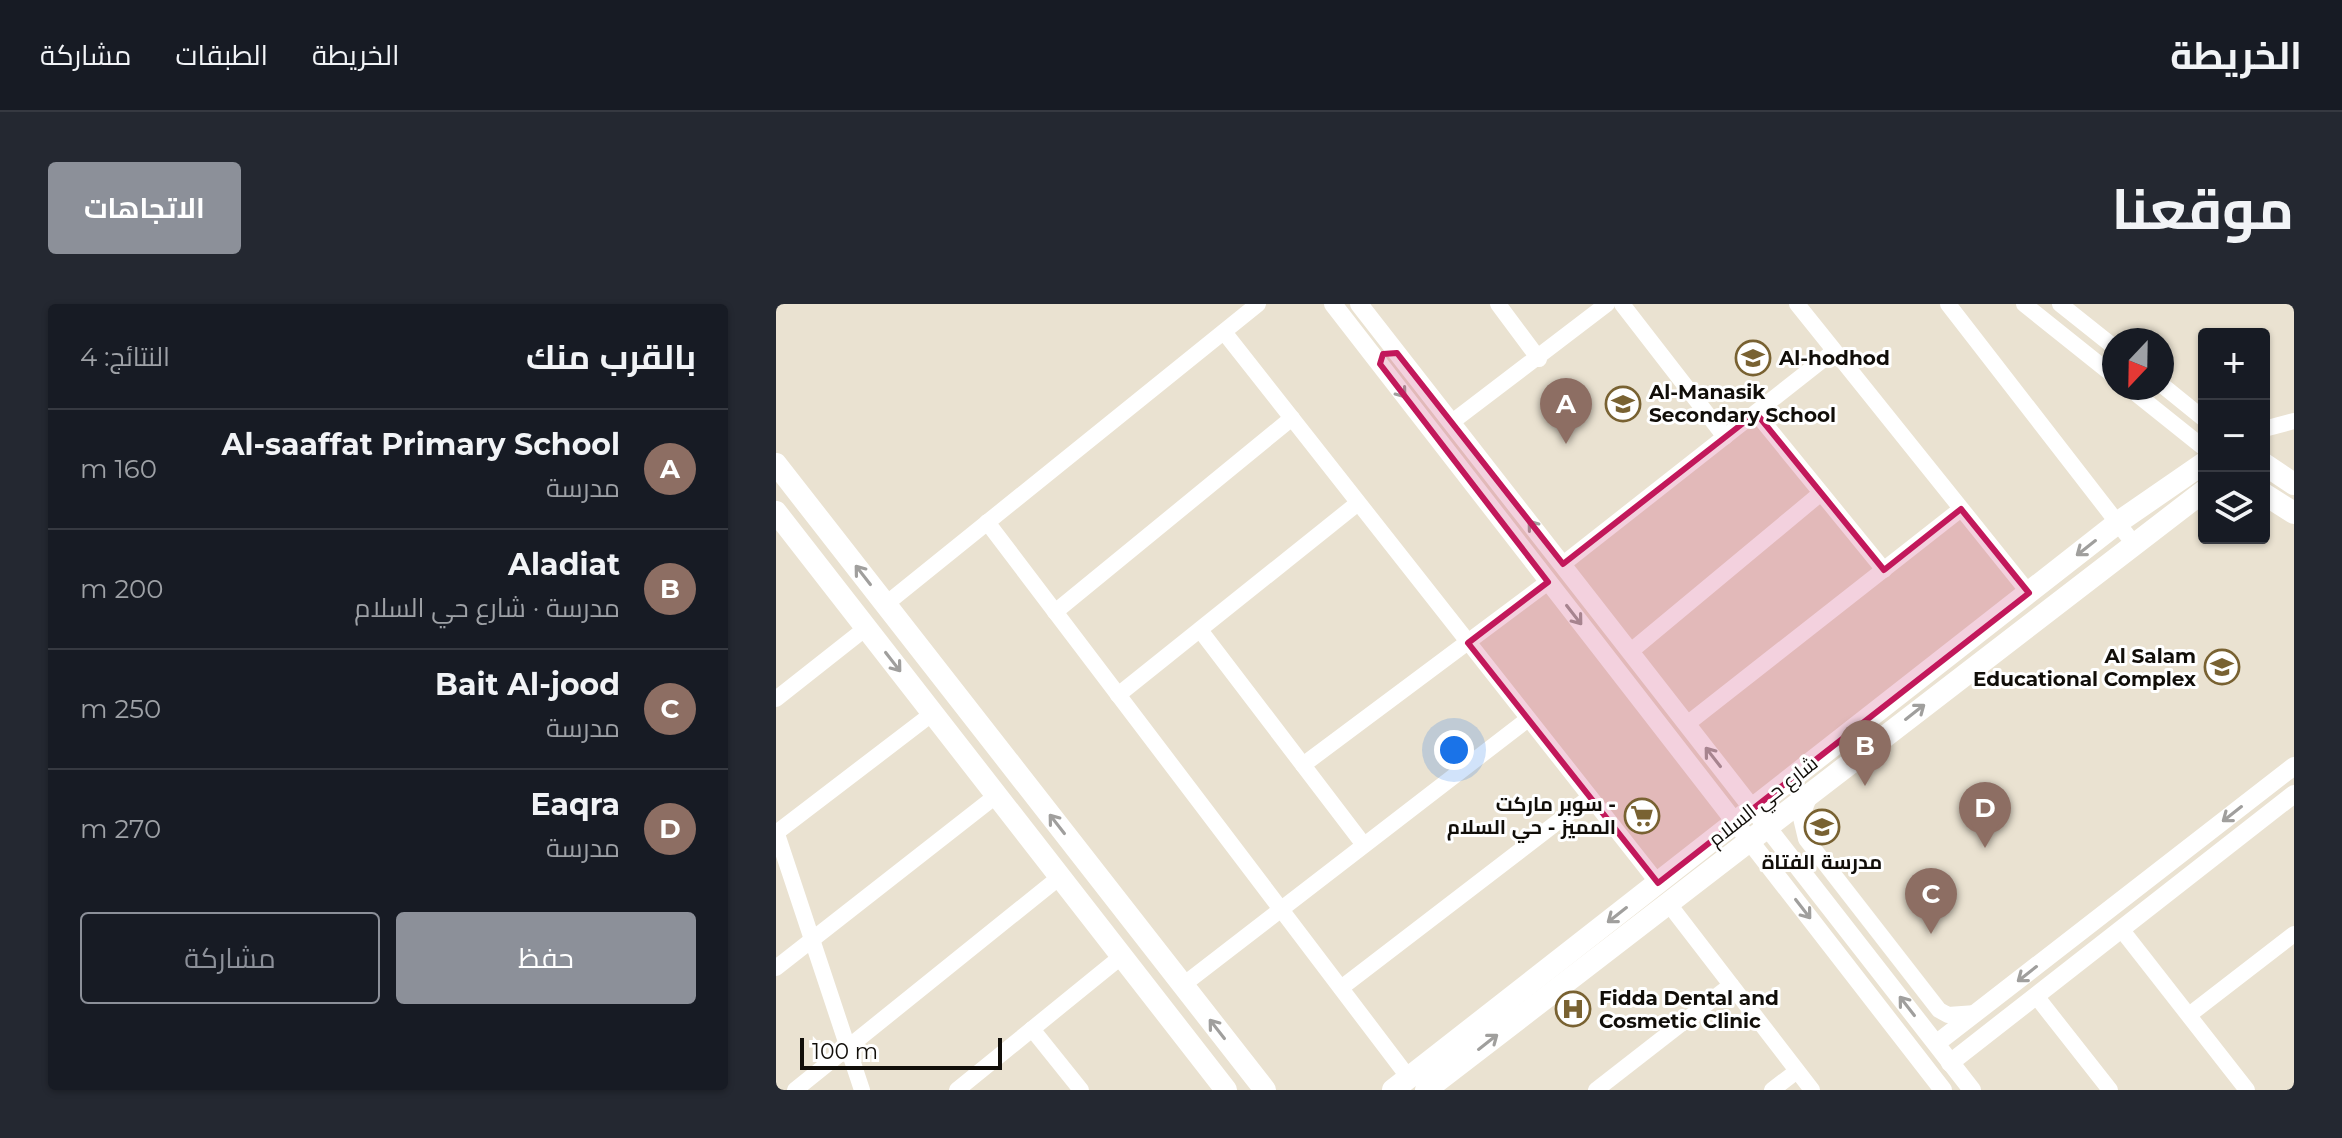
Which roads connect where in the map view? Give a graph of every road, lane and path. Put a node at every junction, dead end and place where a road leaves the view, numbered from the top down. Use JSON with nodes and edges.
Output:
{"nodes":[{"id":1,"x":1258,"y":304,"type":"edge"},
{"id":2,"x":1333,"y":304,"type":"edge"},
{"id":3,"x":1359,"y":304,"type":"edge"},
{"id":4,"x":1498,"y":304,"type":"edge"},
{"id":5,"x":1607,"y":304,"type":"edge"},
{"id":6,"x":1622,"y":304,"type":"edge"},
{"id":7,"x":1797,"y":304,"type":"edge"},
{"id":8,"x":1948,"y":304,"type":"edge"},
{"id":9,"x":2024,"y":304,"type":"edge"},
{"id":10,"x":2060,"y":304,"type":"edge"},
{"id":11,"x":1224,"y":332,"type":"junction"},
{"id":12,"x":1386,"y":337,"type":"junction"},
{"id":13,"x":2102,"y":337,"type":"edge"},
{"id":14,"x":1367,"y":349,"type":"junction"},
{"id":15,"x":1834,"y":351,"type":"junction"},
{"id":16,"x":1397,"y":353,"type":"junction"},
{"id":17,"x":1539,"y":359,"type":"junction"},
{"id":18,"x":1380,"y":364,"type":"junction"},
{"id":19,"x":2102,"y":366,"type":"edge"},
{"id":20,"x":2174,"y":395,"type":"edge"},
{"id":21,"x":2144,"y":400,"type":"edge"},
{"id":22,"x":1756,"y":413,"type":"junction"},
{"id":23,"x":2198,"y":414,"type":"edge"},
{"id":24,"x":1292,"y":418,"type":"junction"},
{"id":25,"x":2294,"y":421,"type":"edge"},
{"id":26,"x":1452,"y":422,"type":"junction"},
{"id":27,"x":2270,"y":427,"type":"edge"},
{"id":28,"x":1725,"y":437,"type":"junction"},
{"id":29,"x":2198,"y":443,"type":"edge"},
{"id":30,"x":776,"y":464,"type":"edge"},
{"id":31,"x":2270,"y":468,"type":"edge"},
{"id":32,"x":2199,"y":472,"type":"edge"},
{"id":33,"x":2294,"y":484,"type":"edge"},
{"id":34,"x":1821,"y":493,"type":"junction"},
{"id":35,"x":2188,"y":493,"type":"edge"},
{"id":36,"x":2270,"y":498,"type":"edge"},
{"id":37,"x":1358,"y":503,"type":"junction"},
{"id":38,"x":1961,"y":509,"type":"junction"},
{"id":39,"x":776,"y":512,"type":"edge"},
{"id":40,"x":2294,"y":513,"type":"edge"},
{"id":41,"x":2120,"y":521,"type":"junction"},
{"id":42,"x":987,"y":522,"type":"junction"},
{"id":43,"x":2134,"y":544,"type":"junction"},
{"id":44,"x":1563,"y":564,"type":"junction"},
{"id":45,"x":1884,"y":570,"type":"junction"},
{"id":46,"x":1548,"y":582,"type":"junction"},
{"id":47,"x":2029,"y":593,"type":"junction"},
{"id":48,"x":886,"y":604,"type":"junction"},
{"id":49,"x":1055,"y":612,"type":"junction"},
{"id":50,"x":866,"y":628,"type":"junction"},
{"id":51,"x":1200,"y":630,"type":"junction"},
{"id":52,"x":1468,"y":643,"type":"junction"},
{"id":53,"x":1631,"y":651,"type":"junction"},
{"id":54,"x":1118,"y":695,"type":"junction"},
{"id":55,"x":776,"y":699,"type":"edge"},
{"id":56,"x":933,"y":713,"type":"junction"},
{"id":57,"x":1528,"y":719,"type":"junction"},
{"id":58,"x":1687,"y":724,"type":"junction"},
{"id":59,"x":1303,"y":765,"type":"junction"},
{"id":60,"x":2294,"y":766,"type":"edge"},
{"id":61,"x":1810,"y":793,"type":"junction"},
{"id":62,"x":2294,"y":794,"type":"edge"},
{"id":63,"x":997,"y":795,"type":"junction"},
{"id":64,"x":1590,"y":797,"type":"junction"},
{"id":65,"x":1748,"y":801,"type":"junction"},
{"id":66,"x":1730,"y":816,"type":"junction"},
{"id":67,"x":1768,"y":826,"type":"junction"},
{"id":68,"x":776,"y":832,"type":"edge"},
{"id":69,"x":1364,"y":845,"type":"junction"},
{"id":70,"x":1782,"y":846,"type":"junction"},
{"id":71,"x":1756,"y":849,"type":"junction"},
{"id":72,"x":1709,"y":857,"type":"junction"},
{"id":73,"x":1061,"y":876,"type":"junction"},
{"id":74,"x":1663,"y":893,"type":"junction"},
{"id":75,"x":1117,"y":900,"type":"junction"},
{"id":76,"x":1281,"y":909,"type":"junction"},
{"id":77,"x":1091,"y":915,"type":"junction"},
{"id":78,"x":2090,"y":925,"type":"junction"},
{"id":79,"x":2121,"y":929,"type":"junction"},
{"id":80,"x":1143,"y":933,"type":"junction"},
{"id":81,"x":2294,"y":934,"type":"edge"},
{"id":82,"x":812,"y":940,"type":"junction"},
{"id":83,"x":2066,"y":944,"type":"junction"},
{"id":84,"x":2102,"y":944,"type":"junction"},
{"id":85,"x":1119,"y":953,"type":"junction"},
{"id":86,"x":2082,"y":960,"type":"junction"},
{"id":87,"x":776,"y":968,"type":"edge"},
{"id":88,"x":1183,"y":985,"type":"junction"},
{"id":89,"x":1731,"y":985,"type":"junction"},
{"id":90,"x":1341,"y":988,"type":"junction"},
{"id":91,"x":2036,"y":996,"type":"junction"},
{"id":92,"x":1976,"y":1013,"type":"junction"},
{"id":93,"x":2189,"y":1015,"type":"junction"},
{"id":94,"x":1032,"y":1029,"type":"junction"},
{"id":95,"x":1937,"y":1043,"type":"junction"},
{"id":96,"x":848,"y":1048,"type":"junction"},
{"id":97,"x":1950,"y":1063,"type":"junction"},
{"id":98,"x":1797,"y":1071,"type":"junction"},
{"id":99,"x":1410,"y":1086,"type":"edge"},
{"id":100,"x":795,"y":1090,"type":"edge"},
{"id":101,"x":862,"y":1090,"type":"edge"},
{"id":102,"x":957,"y":1090,"type":"edge"},
{"id":103,"x":1081,"y":1090,"type":"edge"},
{"id":104,"x":1226,"y":1090,"type":"edge"},
{"id":105,"x":1265,"y":1090,"type":"edge"},
{"id":106,"x":1596,"y":1090,"type":"edge"},
{"id":107,"x":1772,"y":1090,"type":"edge"},
{"id":108,"x":1812,"y":1090,"type":"edge"},
{"id":109,"x":1943,"y":1090,"type":"edge"},
{"id":110,"x":1972,"y":1090,"type":"edge"},
{"id":111,"x":2110,"y":1090,"type":"edge"},
{"id":112,"x":2247,"y":1090,"type":"edge"}],
"edges":[{"from":1,"to":11,"type":"street"},
{"from":2,"to":14,"type":"street"},
{"from":3,"to":12,"type":"street"},
{"from":4,"to":17,"type":"street"},
{"from":5,"to":17,"type":"street"},
{"from":6,"to":28,"type":"street"},
{"from":7,"to":15,"type":"street"},
{"from":8,"to":41,"type":"street"},
{"from":9,"to":19,"type":"street"},
{"from":10,"to":13,"type":"street"},
{"from":11,"to":24,"type":"street"},
{"from":11,"to":42,"type":"street"},
{"from":12,"to":14,"type":"street"},
{"from":12,"to":16,"type":"street"},
{"from":14,"to":18,"type":"street"},
{"from":15,"to":22,"type":"street"},
{"from":15,"to":38,"type":"street"},
{"from":16,"to":18,"type":"street"},
{"from":16,"to":26,"type":"street"},
{"from":17,"to":26,"type":"street"},
{"from":18,"to":46,"type":"street","one_way":true},
{"from":20,"to":23,"type":"street"},
{"from":21,"to":29,"type":"street"},
{"from":22,"to":28,"type":"street"},
{"from":22,"to":34,"type":"street"},
{"from":24,"to":37,"type":"street"},
{"from":24,"to":49,"type":"street"},
{"from":25,"to":27,"type":"street"},
{"from":44,"to":26,"type":"street","one_way":true},
{"from":28,"to":44,"type":"street"},
{"from":48,"to":30,"type":"main road","one_way":true},
{"from":31,"to":33,"type":"main road"},
{"from":32,"to":35,"type":"main road"},
{"from":34,"to":45,"type":"street"},
{"from":34,"to":53,"type":"street"},
{"from":35,"to":41,"type":"main road","name":"شارع حي السلام"},
{"from":35,"to":43,"type":"main road"},
{"from":36,"to":40,"type":"main road"},
{"from":37,"to":51,"type":"street"},
{"from":37,"to":52,"type":"street"},
{"from":38,"to":45,"type":"street"},
{"from":38,"to":47,"type":"street"},
{"from":39,"to":50,"type":"main road"},
{"from":41,"to":43,"type":"street"},
{"from":41,"to":47,"type":"main road","name":"شارع حي السلام","one_way":true},
{"from":42,"to":48,"type":"street"},
{"from":42,"to":49,"type":"street"},
{"from":61,"to":43,"type":"main road","one_way":true},
{"from":44,"to":53,"type":"street"},
{"from":45,"to":58,"type":"street"},
{"from":46,"to":52,"type":"street"},
{"from":46,"to":66,"type":"street","one_way":true},
{"from":47,"to":65,"type":"main road","name":"شارع حي السلام"},
{"from":75,"to":48,"type":"main road","one_way":true},
{"from":49,"to":54,"type":"street"},
{"from":50,"to":55,"type":"street"},
{"from":50,"to":56,"type":"main road","one_way":true},
{"from":51,"to":54,"type":"street"},
{"from":51,"to":59,"type":"street"},
{"from":52,"to":57,"type":"street"},
{"from":52,"to":59,"type":"street"},
{"from":53,"to":58,"type":"street"},
{"from":54,"to":76,"type":"street"},
{"from":56,"to":63,"type":"main road"},
{"from":56,"to":68,"type":"street"},
{"from":57,"to":64,"type":"street"},
{"from":57,"to":69,"type":"street"},
{"from":65,"to":58,"type":"street","one_way":true},
{"from":59,"to":69,"type":"street"},
{"from":60,"to":78,"type":"street","one_way":true},
{"from":61,"to":67,"type":"main road"},
{"from":61,"to":92,"type":"street"},
{"from":62,"to":79,"type":"street"},
{"from":63,"to":73,"type":"main road"},
{"from":63,"to":82,"type":"street"},
{"from":64,"to":74,"type":"street"},
{"from":64,"to":90,"type":"street"},
{"from":65,"to":66,"type":"main road","name":"شارع حي السلام"},
{"from":65,"to":67,"type":"street"},
{"from":66,"to":71,"type":"street"},
{"from":66,"to":72,"type":"main road","name":"شارع حي السلام"},
{"from":67,"to":70,"type":"street"},
{"from":67,"to":71,"type":"main road"},
{"from":68,"to":82,"type":"street"},
{"from":69,"to":76,"type":"street"},
{"from":70,"to":71,"type":"street"},
{"from":95,"to":70,"type":"street","one_way":true},
{"from":71,"to":72,"type":"main road"},
{"from":71,"to":109,"type":"street","one_way":true},
{"from":72,"to":74,"type":"main road","name":"شارع حي السلام"},
{"from":73,"to":77,"type":"main road"},
{"from":73,"to":96,"type":"street"},
{"from":74,"to":89,"type":"street"},
{"from":74,"to":99,"type":"main road","name":"شارع حي السلام"},
{"from":75,"to":77,"type":"main road"},
{"from":75,"to":80,"type":"main road"},
{"from":76,"to":88,"type":"street"},
{"from":76,"to":90,"type":"street"},
{"from":77,"to":85,"type":"main road"},
{"from":78,"to":83,"type":"street"},
{"from":78,"to":84,"type":"street"},
{"from":79,"to":84,"type":"street"},
{"from":79,"to":93,"type":"street"},
{"from":80,"to":85,"type":"main road"},
{"from":80,"to":88,"type":"main road"},
{"from":81,"to":93,"type":"street"},
{"from":82,"to":87,"type":"street"},
{"from":82,"to":96,"type":"street"},
{"from":83,"to":86,"type":"street"},
{"from":83,"to":92,"type":"street","one_way":true},
{"from":84,"to":86,"type":"street"},
{"from":85,"to":94,"type":"street"},
{"from":85,"to":104,"type":"main road"},
{"from":86,"to":91,"type":"street"},
{"from":105,"to":88,"type":"main road","one_way":true},
{"from":89,"to":98,"type":"street"},
{"from":89,"to":106,"type":"street"},
{"from":90,"to":99,"type":"street"},
{"from":91,"to":97,"type":"street"},
{"from":91,"to":111,"type":"street"},
{"from":92,"to":95,"type":"street"},
{"from":93,"to":112,"type":"street"},
{"from":94,"to":102,"type":"street"},
{"from":94,"to":103,"type":"street"},
{"from":95,"to":97,"type":"street"},
{"from":96,"to":100,"type":"street"},
{"from":96,"to":101,"type":"street"},
{"from":97,"to":110,"type":"street"},
{"from":98,"to":107,"type":"street"},
{"from":98,"to":108,"type":"street"}]}
